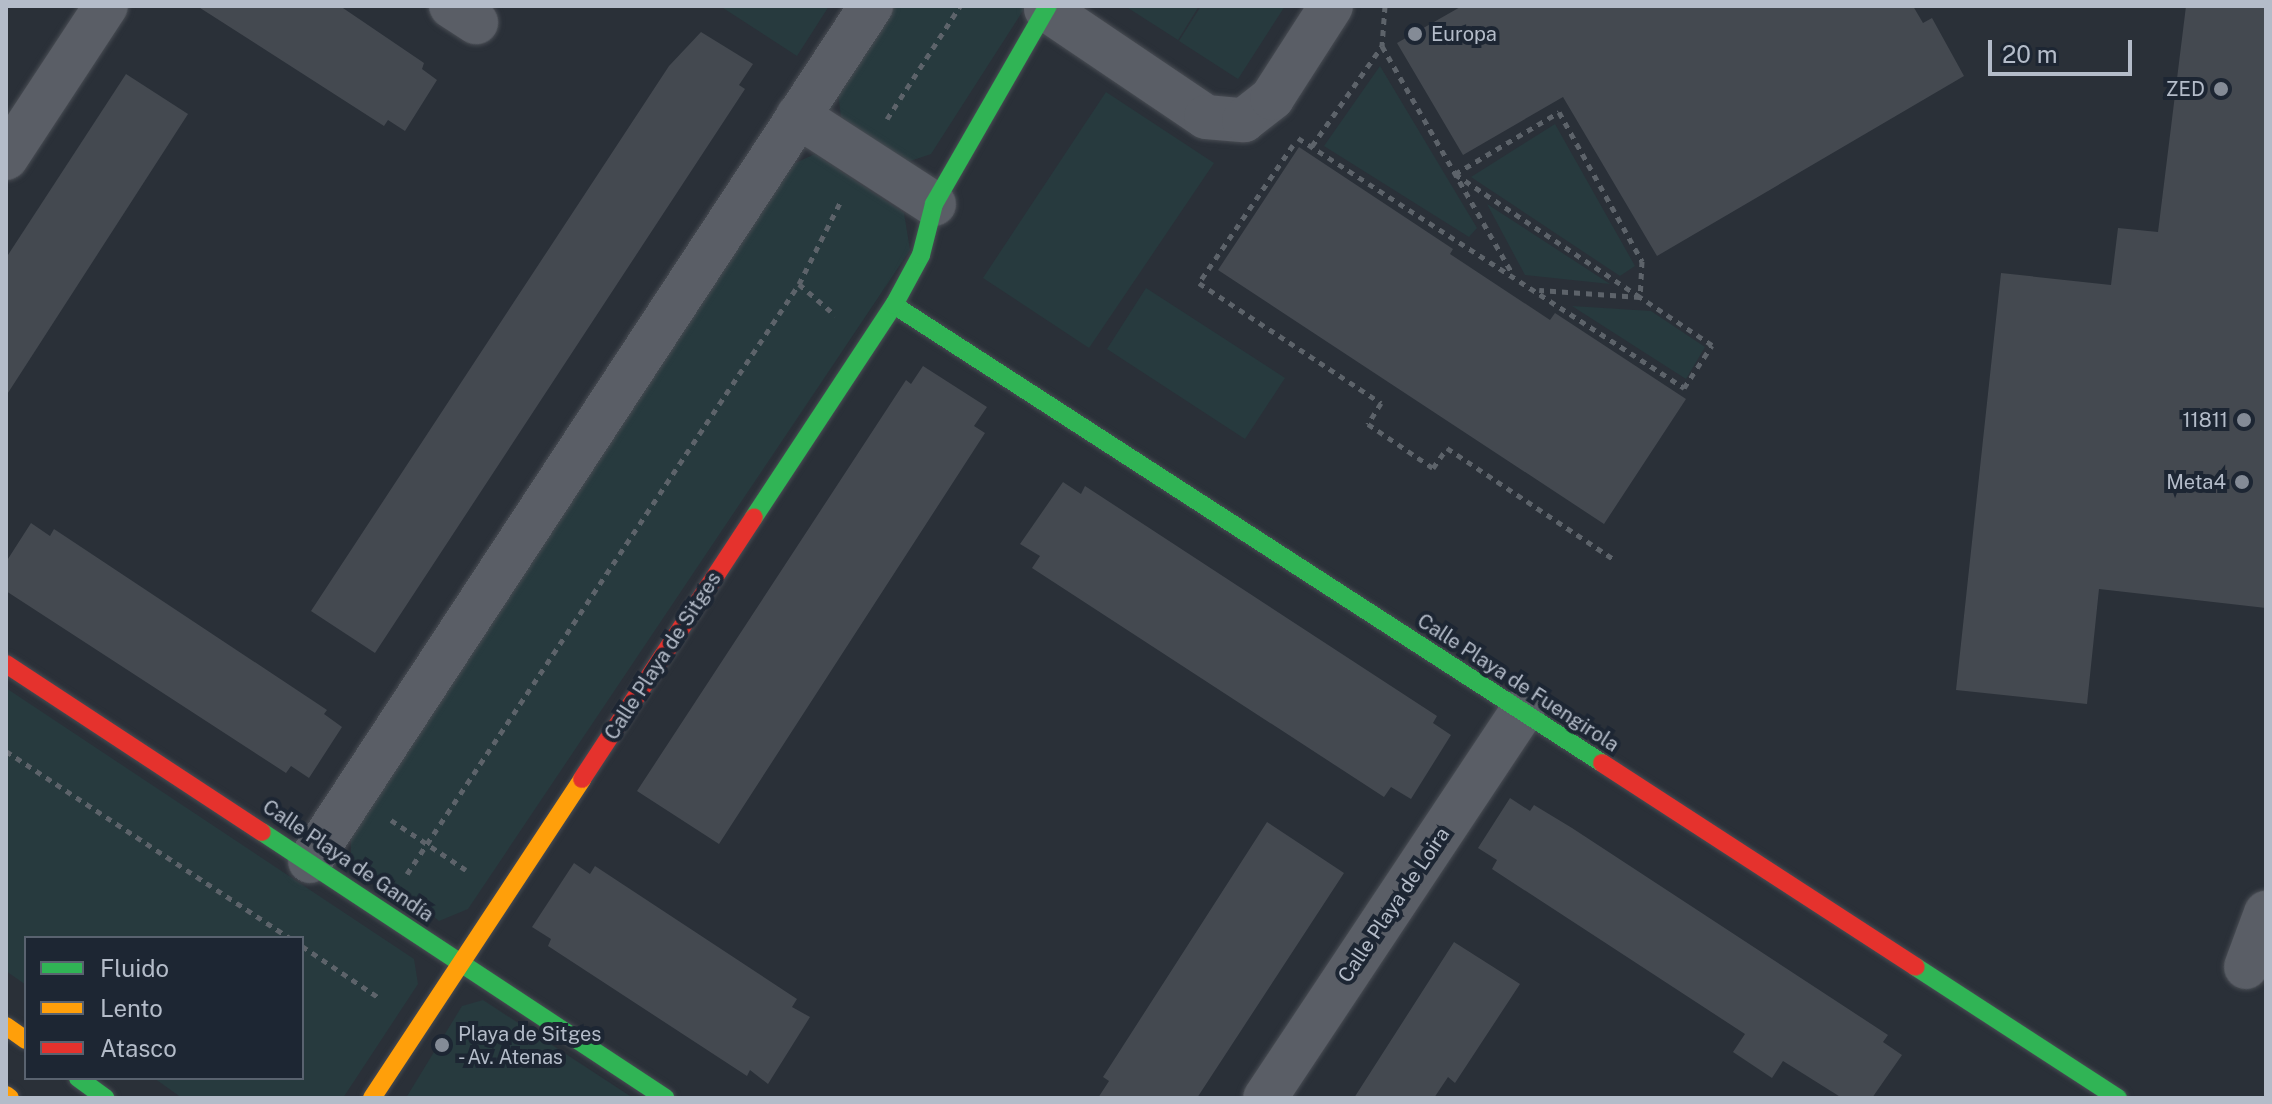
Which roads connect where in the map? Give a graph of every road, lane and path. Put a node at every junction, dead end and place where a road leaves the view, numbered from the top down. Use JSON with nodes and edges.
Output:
{"nodes":[{"id":1,"x":106,"y":6,"type":"edge"},
{"id":2,"x":871,"y":6,"type":"edge"},
{"id":3,"x":960,"y":6,"type":"edge"},
{"id":4,"x":1331,"y":6,"type":"edge"},
{"id":5,"x":1385,"y":6,"type":"edge"},
{"id":6,"x":1047,"y":8,"type":"edge"},
{"id":7,"x":1382,"y":46,"type":"junction"},
{"id":8,"x":798,"y":116,"type":"junction"},
{"id":9,"x":884,"y":123,"type":"dead end"},
{"id":10,"x":1312,"y":146,"type":"junction"},
{"id":11,"x":6,"y":158,"type":"edge"},
{"id":12,"x":1455,"y":174,"type":"junction"},
{"id":13,"x":846,"y":191,"type":"dead end"},
{"id":14,"x":934,"y":204,"type":"junction"},
{"id":15,"x":1511,"y":272,"type":"junction"},
{"id":16,"x":799,"y":284,"type":"junction"},
{"id":17,"x":1539,"y":290,"type":"junction"},
{"id":18,"x":1640,"y":297,"type":"junction"},
{"id":19,"x":894,"y":305,"type":"junction"},
{"id":20,"x":844,"y":323,"type":"dead end"},
{"id":21,"x":1615,"y":560,"type":"dead end"},
{"id":22,"x":6,"y":664,"type":"edge"},
{"id":23,"x":1522,"y":711,"type":"junction"},
{"id":24,"x":6,"y":751,"type":"edge"},
{"id":25,"x":382,"y":814,"type":"dead end"},
{"id":26,"x":426,"y":844,"type":"junction"},
{"id":27,"x":310,"y":861,"type":"junction"},
{"id":28,"x":473,"y":875,"type":"dead end"},
{"id":29,"x":399,"y":887,"type":"dead end"},
{"id":30,"x":2266,"y":913,"type":"edge"},
{"id":31,"x":287,"y":936,"type":"edge"},
{"id":32,"x":304,"y":947,"type":"edge"},
{"id":33,"x":460,"y":963,"type":"junction"},
{"id":34,"x":2246,"y":967,"type":"dead end"},
{"id":35,"x":388,"y":1003,"type":"dead end"},
{"id":36,"x":6,"y":1026,"type":"edge"},
{"id":37,"x":24,"y":1039,"type":"edge"},
{"id":38,"x":81,"y":1080,"type":"edge"},
{"id":39,"x":106,"y":1098,"type":"edge"},
{"id":40,"x":372,"y":1098,"type":"edge"},
{"id":41,"x":665,"y":1098,"type":"edge"},
{"id":42,"x":1265,"y":1098,"type":"edge"},
{"id":43,"x":2118,"y":1098,"type":"edge"}],
"edges":[{"from":1,"to":11,"type":"street"},
{"from":2,"to":8,"type":"street"},
{"from":3,"to":9,"type":"path"},
{"from":4,"to":6,"type":"street"},
{"from":5,"to":7,"type":"path"},
{"from":6,"to":14,"type":"street","name":"Calle Playa de Sitges"},
{"from":7,"to":10,"type":"path"},
{"from":7,"to":12,"type":"path"},
{"from":8,"to":14,"type":"street"},
{"from":8,"to":27,"type":"street"},
{"from":10,"to":15,"type":"path"},
{"from":10,"to":21,"type":"path"},
{"from":12,"to":15,"type":"path"},
{"from":12,"to":18,"type":"path"},
{"from":12,"to":18,"type":"path"},
{"from":13,"to":16,"type":"path"},
{"from":14,"to":19,"type":"street","name":"Calle Playa de Sitges"},
{"from":15,"to":17,"type":"path"},
{"from":16,"to":20,"type":"path"},
{"from":16,"to":26,"type":"path"},
{"from":17,"to":18,"type":"path"},
{"from":17,"to":18,"type":"path"},
{"from":19,"to":23,"type":"street","name":"Calle Playa de Fuengirola"},
{"from":19,"to":33,"type":"street","name":"Calle Playa de Sitges"},
{"from":22,"to":27,"type":"street","name":"Calle Playa de Gandía"},
{"from":23,"to":42,"type":"street","name":"Calle Playa de Loira"},
{"from":23,"to":43,"type":"street","name":"Calle Playa de Fuengirola"},
{"from":24,"to":31,"type":"path"},
{"from":25,"to":26,"type":"path"},
{"from":26,"to":28,"type":"path"},
{"from":26,"to":29,"type":"path"},
{"from":27,"to":33,"type":"street","name":"Calle Playa de Gandía"},
{"from":30,"to":34,"type":"street"},
{"from":32,"to":35,"type":"path"},
{"from":33,"to":40,"type":"street","name":"Calle Playa de Sitges"},
{"from":33,"to":41,"type":"street","name":"Calle Playa de Gandía"},
{"from":36,"to":37,"type":"street"},
{"from":38,"to":39,"type":"street"}]}
